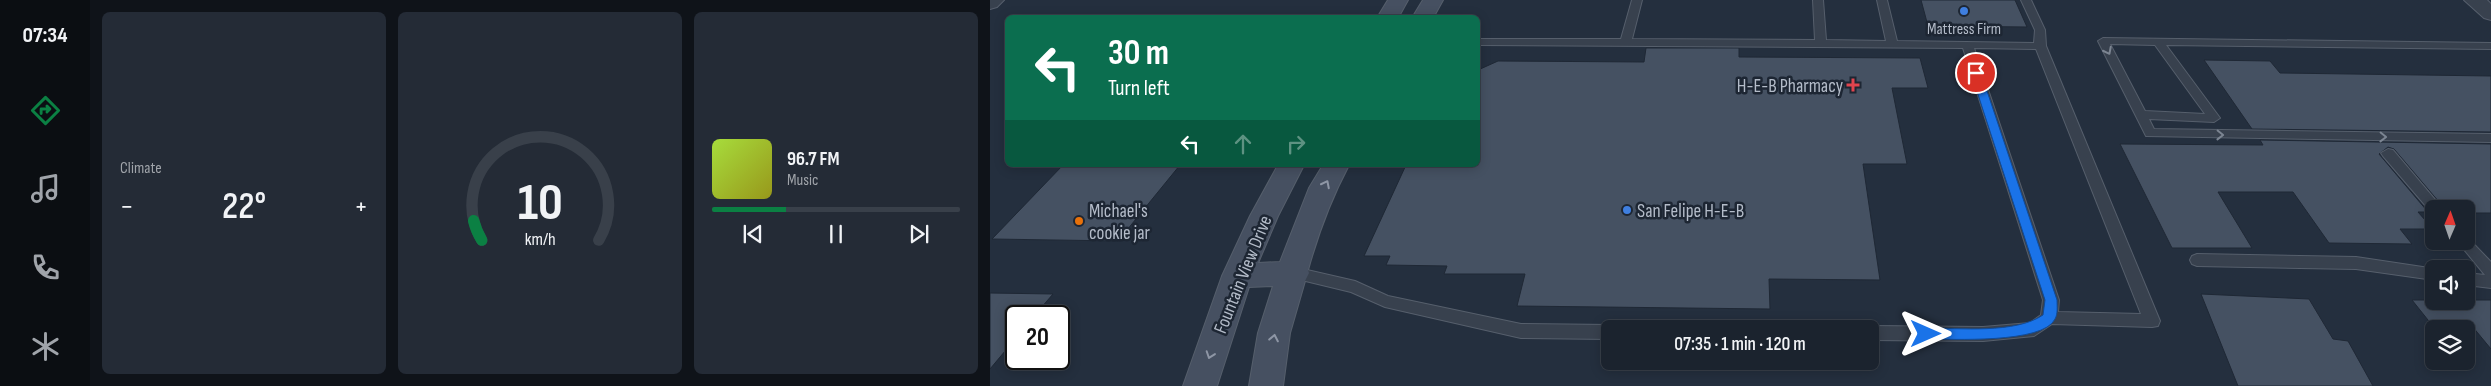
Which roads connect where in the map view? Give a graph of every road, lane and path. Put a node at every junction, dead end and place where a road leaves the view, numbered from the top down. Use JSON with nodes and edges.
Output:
{"nodes":[{"id":1,"x":994,"y":0,"type":"edge"},
{"id":2,"x":1398,"y":0,"type":"edge"},
{"id":3,"x":1433,"y":0,"type":"edge"},
{"id":4,"x":1637,"y":0,"type":"edge"},
{"id":5,"x":1818,"y":0,"type":"edge"},
{"id":6,"x":1882,"y":0,"type":"edge"},
{"id":7,"x":2026,"y":0,"type":"edge"},
{"id":8,"x":2474,"y":0,"type":"edge"},
{"id":9,"x":990,"y":3,"type":"edge"},
{"id":10,"x":2491,"y":14,"type":"edge"},
{"id":11,"x":1389,"y":15,"type":"edge"},
{"id":12,"x":1424,"y":15,"type":"edge"},
{"id":13,"x":1480,"y":42,"type":"edge"},
{"id":14,"x":2158,"y":42,"type":"junction"},
{"id":15,"x":1626,"y":43,"type":"junction"},
{"id":16,"x":1822,"y":44,"type":"junction"},
{"id":17,"x":1892,"y":44,"type":"junction"},
{"id":18,"x":1967,"y":46,"type":"junction"},
{"id":19,"x":2040,"y":46,"type":"junction"},
{"id":20,"x":2491,"y":46,"type":"edge"},
{"id":21,"x":2141,"y":115,"type":"junction"},
{"id":22,"x":2491,"y":138,"type":"edge"},
{"id":23,"x":2388,"y":153,"type":"dead end"},
{"id":24,"x":1290,"y":167,"type":"edge"},
{"id":25,"x":1335,"y":167,"type":"edge"},
{"id":26,"x":2428,"y":200,"type":"edge"},
{"id":27,"x":2472,"y":250,"type":"edge"},
{"id":28,"x":2197,"y":260,"type":"dead end"},
{"id":29,"x":2491,"y":272,"type":"edge"},
{"id":30,"x":1294,"y":273,"type":"junction"},
{"id":31,"x":2425,"y":273,"type":"edge"},
{"id":32,"x":1237,"y":276,"type":"junction"},
{"id":33,"x":2475,"y":280,"type":"edge"},
{"id":34,"x":2491,"y":282,"type":"edge"},
{"id":35,"x":2049,"y":318,"type":"junction"},
{"id":36,"x":1601,"y":332,"type":"edge"},
{"id":37,"x":1879,"y":333,"type":"edge"},
{"id":38,"x":1200,"y":386,"type":"edge"},
{"id":39,"x":1266,"y":386,"type":"edge"}],
"edges":[{"from":1,"to":9,"type":"street"},
{"from":2,"to":11,"type":"main road"},
{"from":3,"to":12,"type":"main road"},
{"from":4,"to":15,"type":"lane"},
{"from":5,"to":16,"type":"lane"},
{"from":6,"to":17,"type":"lane"},
{"from":7,"to":19,"type":"lane"},
{"from":8,"to":10,"type":"street"},
{"from":13,"to":15,"type":"lane"},
{"from":14,"to":20,"type":"lane"},
{"from":14,"to":21,"type":"lane","one_way":true},
{"from":14,"to":21,"type":"lane"},
{"from":15,"to":16,"type":"lane"},
{"from":16,"to":17,"type":"lane"},
{"from":17,"to":18,"type":"lane"},
{"from":18,"to":19,"type":"lane"},
{"from":18,"to":35,"type":"lane"},
{"from":19,"to":35,"type":"lane"},
{"from":21,"to":22,"type":"lane","one_way":true},
{"from":23,"to":26,"type":"lane"},
{"from":24,"to":32,"type":"main road","name":"Fountain View Drive"},
{"from":30,"to":25,"type":"main road","one_way":true},
{"from":27,"to":29,"type":"lane"},
{"from":28,"to":31,"type":"lane"},
{"from":30,"to":32,"type":"main road"},
{"from":30,"to":36,"type":"lane"},
{"from":39,"to":30,"type":"main road","one_way":true},
{"from":32,"to":38,"type":"main road","name":"Fountain View Drive","one_way":true},
{"from":33,"to":34,"type":"lane"},
{"from":35,"to":37,"type":"lane"}]}
